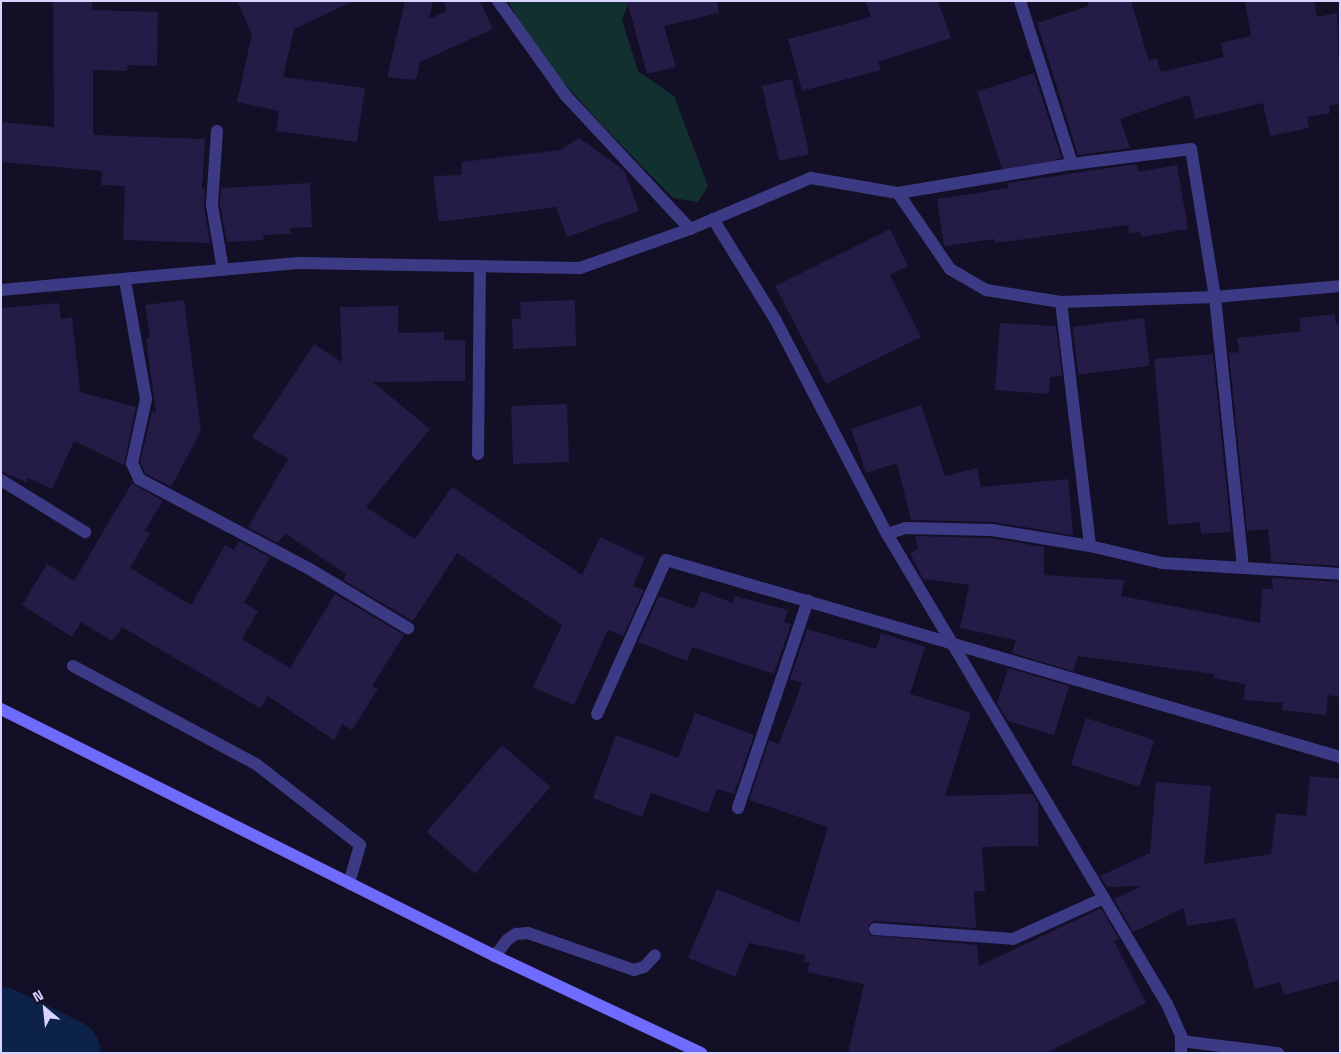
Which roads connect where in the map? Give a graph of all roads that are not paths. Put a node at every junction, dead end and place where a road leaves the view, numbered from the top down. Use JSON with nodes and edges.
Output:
{"nodes":[{"id":1,"x":498,"y":1,"type":"edge"},
{"id":2,"x":1020,"y":1,"type":"edge"},
{"id":3,"x":216,"y":131,"type":"dead end"},
{"id":4,"x":1072,"y":164,"type":"junction"},
{"id":5,"x":898,"y":193,"type":"junction"},
{"id":6,"x":713,"y":219,"type":"junction"},
{"id":7,"x":690,"y":229,"type":"junction"},
{"id":8,"x":480,"y":266,"type":"junction"},
{"id":9,"x":223,"y":270,"type":"junction"},
{"id":10,"x":125,"y":280,"type":"junction"},
{"id":11,"x":1340,"y":286,"type":"edge"},
{"id":12,"x":1,"y":290,"type":"edge"},
{"id":13,"x":1215,"y":297,"type":"junction"},
{"id":14,"x":1061,"y":302,"type":"junction"},
{"id":15,"x":478,"y":454,"type":"dead end"},
{"id":16,"x":1,"y":480,"type":"edge"},
{"id":17,"x":85,"y":532,"type":"dead end"},
{"id":18,"x":886,"y":534,"type":"junction"},
{"id":19,"x":1090,"y":546,"type":"junction"},
{"id":20,"x":1243,"y":566,"type":"junction"},
{"id":21,"x":1340,"y":574,"type":"edge"},
{"id":22,"x":808,"y":600,"type":"junction"},
{"id":23,"x":408,"y":628,"type":"dead end"},
{"id":24,"x":951,"y":640,"type":"junction"},
{"id":25,"x":73,"y":666,"type":"dead end"},
{"id":26,"x":1,"y":709,"type":"edge"},
{"id":27,"x":597,"y":714,"type":"dead end"},
{"id":28,"x":1340,"y":757,"type":"edge"},
{"id":29,"x":738,"y":808,"type":"dead end"},
{"id":30,"x":349,"y":883,"type":"junction"},
{"id":31,"x":1104,"y":898,"type":"junction"},
{"id":32,"x":875,"y":929,"type":"dead end"},
{"id":33,"x":495,"y":956,"type":"junction"},
{"id":34,"x":655,"y":956,"type":"dead end"},
{"id":35,"x":1181,"y":1047,"type":"edge"},
{"id":36,"x":701,"y":1053,"type":"edge"},
{"id":37,"x":1278,"y":1053,"type":"edge"}],
"edges":[{"from":1,"to":7,"type":"street"},
{"from":2,"to":4,"type":"street"},
{"from":3,"to":9,"type":"street"},
{"from":4,"to":5,"type":"street"},
{"from":4,"to":13,"type":"street"},
{"from":5,"to":6,"type":"street"},
{"from":5,"to":14,"type":"street"},
{"from":6,"to":7,"type":"street"},
{"from":6,"to":18,"type":"street"},
{"from":7,"to":8,"type":"street"},
{"from":8,"to":9,"type":"street"},
{"from":8,"to":15,"type":"street"},
{"from":9,"to":10,"type":"street"},
{"from":10,"to":12,"type":"street"},
{"from":10,"to":23,"type":"street"},
{"from":11,"to":13,"type":"street"},
{"from":13,"to":14,"type":"street"},
{"from":13,"to":20,"type":"street"},
{"from":14,"to":19,"type":"street"},
{"from":16,"to":17,"type":"street"},
{"from":18,"to":19,"type":"street"},
{"from":18,"to":24,"type":"street"},
{"from":19,"to":20,"type":"street"},
{"from":20,"to":21,"type":"street"},
{"from":22,"to":24,"type":"street"},
{"from":22,"to":27,"type":"street"},
{"from":22,"to":29,"type":"street"},
{"from":24,"to":28,"type":"street"},
{"from":24,"to":31,"type":"street"},
{"from":25,"to":30,"type":"street"},
{"from":26,"to":30,"type":"street"},
{"from":30,"to":33,"type":"street"},
{"from":31,"to":32,"type":"street"},
{"from":31,"to":35,"type":"street"},
{"from":33,"to":34,"type":"street"},
{"from":33,"to":36,"type":"street"},
{"from":35,"to":37,"type":"street"}]}
